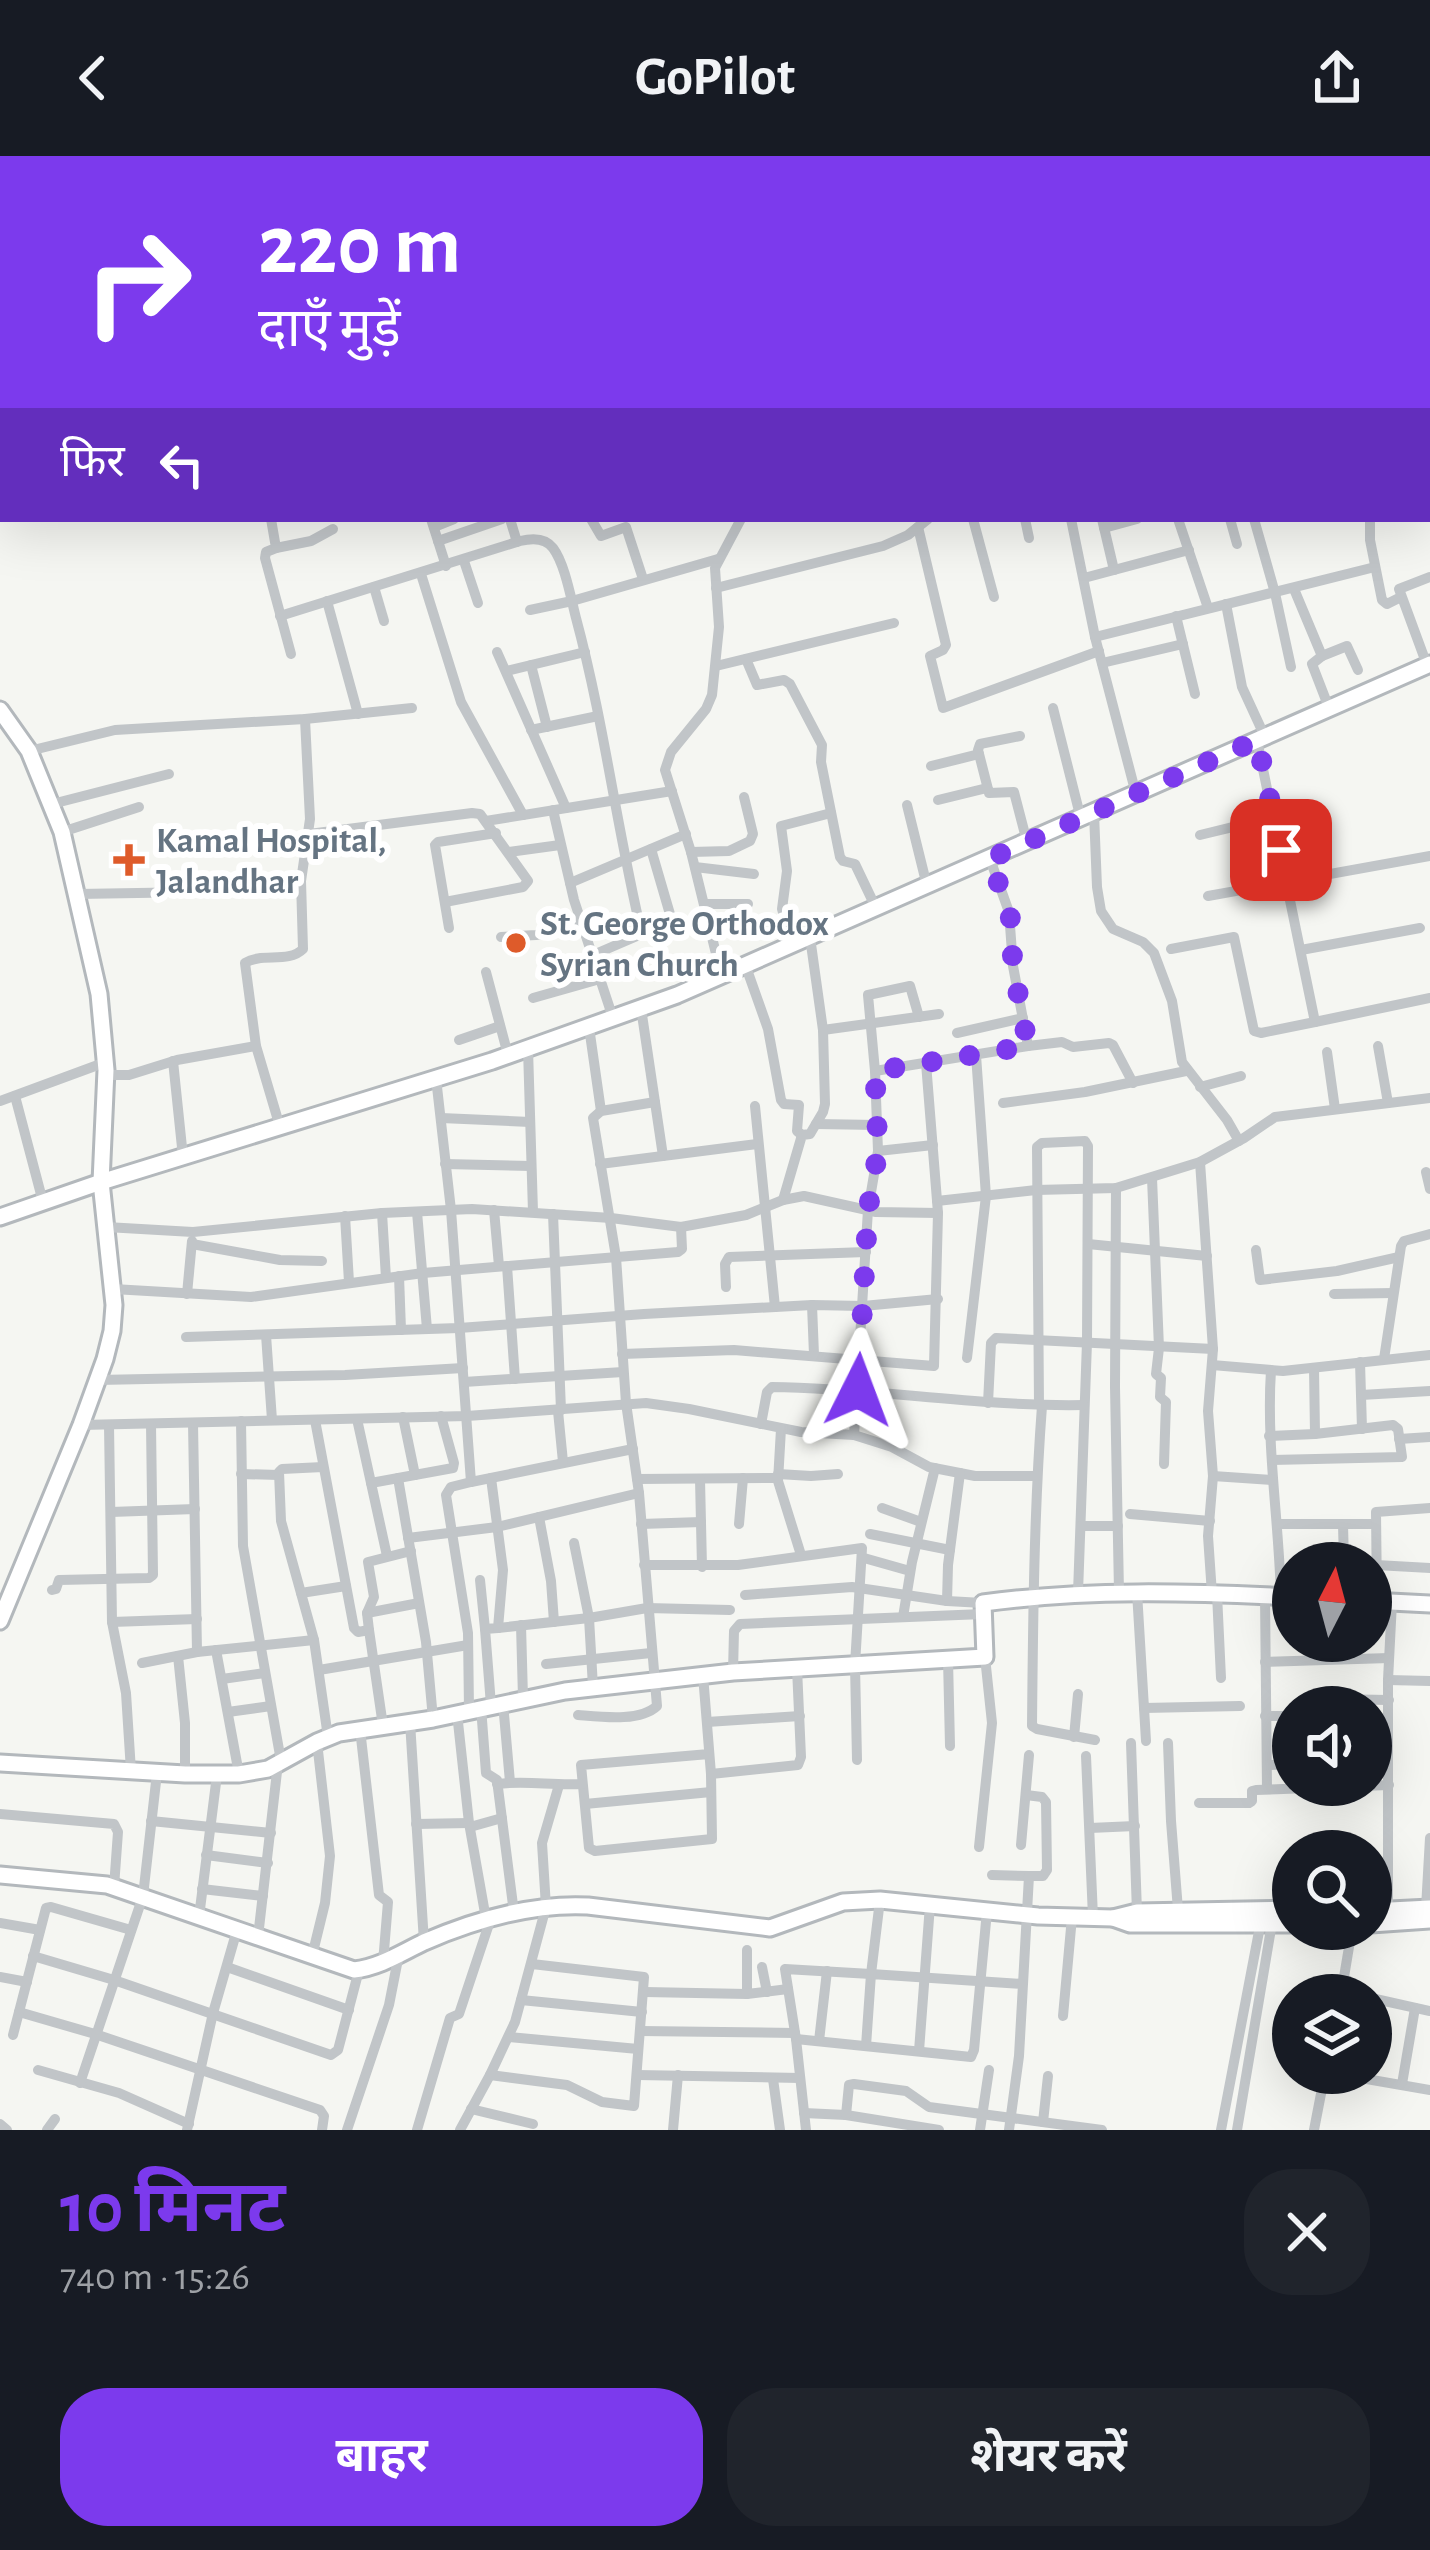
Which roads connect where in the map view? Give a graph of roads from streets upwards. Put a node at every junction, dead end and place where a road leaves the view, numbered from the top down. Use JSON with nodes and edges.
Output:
{"nodes":[{"id":1,"x":272,"y":522,"type":"edge"},
{"id":2,"x":497,"y":522,"type":"edge"},
{"id":3,"x":507,"y":522,"type":"edge"},
{"id":4,"x":593,"y":522,"type":"edge"},
{"id":5,"x":974,"y":522,"type":"edge"},
{"id":6,"x":1025,"y":522,"type":"edge"},
{"id":7,"x":1073,"y":522,"type":"edge"},
{"id":8,"x":1179,"y":522,"type":"edge"},
{"id":9,"x":1231,"y":522,"type":"edge"},
{"id":10,"x":1255,"y":522,"type":"edge"},
{"id":11,"x":1370,"y":522,"type":"edge"},
{"id":12,"x":433,"y":523,"type":"edge"},
{"id":13,"x":923,"y":523,"type":"edge"},
{"id":14,"x":1103,"y":524,"type":"edge"},
{"id":15,"x":730,"y":525,"type":"edge"},
{"id":16,"x":333,"y":530,"type":"dead end"},
{"id":17,"x":1029,"y":538,"type":"dead end"},
{"id":18,"x":438,"y":541,"type":"junction"},
{"id":19,"x":517,"y":542,"type":"junction"},
{"id":20,"x":1237,"y":544,"type":"dead end"},
{"id":21,"x":276,"y":548,"type":"junction"},
{"id":22,"x":1189,"y":550,"type":"junction"},
{"id":23,"x":718,"y":559,"type":"junction"},
{"id":24,"x":464,"y":560,"type":"junction"},
{"id":25,"x":446,"y":566,"type":"junction"},
{"id":26,"x":1375,"y":567,"type":"junction"},
{"id":27,"x":1114,"y":570,"type":"junction"},
{"id":28,"x":421,"y":574,"type":"junction"},
{"id":29,"x":1430,"y":577,"type":"edge"},
{"id":30,"x":1084,"y":578,"type":"junction"},
{"id":31,"x":643,"y":579,"type":"junction"},
{"id":32,"x":374,"y":587,"type":"junction"},
{"id":33,"x":716,"y":589,"type":"junction"},
{"id":34,"x":1294,"y":589,"type":"junction"},
{"id":35,"x":1275,"y":593,"type":"junction"},
{"id":36,"x":994,"y":597,"type":"dead end"},
{"id":37,"x":1401,"y":597,"type":"junction"},
{"id":38,"x":327,"y":601,"type":"junction"},
{"id":39,"x":572,"y":602,"type":"junction"},
{"id":40,"x":478,"y":603,"type":"dead end"},
{"id":41,"x":1226,"y":604,"type":"junction"},
{"id":42,"x":1208,"y":608,"type":"junction"},
{"id":43,"x":530,"y":610,"type":"dead end"},
{"id":44,"x":280,"y":616,"type":"junction"},
{"id":45,"x":1176,"y":616,"type":"junction"},
{"id":46,"x":384,"y":621,"type":"dead end"},
{"id":47,"x":895,"y":623,"type":"dead end"},
{"id":48,"x":1095,"y":637,"type":"junction"},
{"id":49,"x":1183,"y":644,"type":"junction"},
{"id":50,"x":497,"y":652,"type":"dead end"},
{"id":51,"x":585,"y":652,"type":"junction"},
{"id":52,"x":291,"y":654,"type":"dead end"},
{"id":53,"x":1322,"y":656,"type":"junction"},
{"id":54,"x":1101,"y":657,"type":"junction"},
{"id":55,"x":746,"y":659,"type":"junction"},
{"id":56,"x":532,"y":664,"type":"junction"},
{"id":57,"x":1429,"y":664,"type":"edge"},
{"id":58,"x":716,"y":666,"type":"junction"},
{"id":59,"x":1292,"y":667,"type":"dead end"},
{"id":60,"x":1358,"y":670,"type":"dead end"},
{"id":61,"x":506,"y":671,"type":"junction"},
{"id":62,"x":1195,"y":694,"type":"dead end"},
{"id":63,"x":412,"y":708,"type":"dead end"},
{"id":64,"x":1053,"y":708,"type":"dead end"},
{"id":65,"x":1329,"y":709,"type":"junction"},
{"id":66,"x":0,"y":710,"type":"edge"},
{"id":67,"x":358,"y":714,"type":"junction"},
{"id":68,"x":598,"y":716,"type":"junction"},
{"id":69,"x":305,"y":719,"type":"junction"},
{"id":70,"x":547,"y":727,"type":"junction"},
{"id":71,"x":531,"y":730,"type":"junction"},
{"id":72,"x":1020,"y":736,"type":"dead end"},
{"id":73,"x":1261,"y":739,"type":"junction"},
{"id":74,"x":28,"y":751,"type":"junction"},
{"id":75,"x":979,"y":754,"type":"junction"},
{"id":76,"x":931,"y":766,"type":"dead end"},
{"id":77,"x":169,"y":774,"type":"dead end"},
{"id":78,"x":987,"y":788,"type":"junction"},
{"id":79,"x":672,"y":791,"type":"junction"},
{"id":80,"x":1136,"y":794,"type":"junction"},
{"id":81,"x":744,"y":797,"type":"dead end"},
{"id":82,"x":615,"y":800,"type":"junction"},
{"id":83,"x":938,"y":800,"type":"dead end"},
{"id":84,"x":52,"y":804,"type":"junction"},
{"id":85,"x":907,"y":806,"type":"dead end"},
{"id":86,"x":139,"y":807,"type":"dead end"},
{"id":87,"x":559,"y":809,"type":"junction"},
{"id":88,"x":831,"y":814,"type":"junction"},
{"id":89,"x":523,"y":815,"type":"junction"},
{"id":90,"x":1087,"y":816,"type":"junction"},
{"id":91,"x":1274,"y":817,"type":"junction"},
{"id":92,"x":486,"y":821,"type":"junction"},
{"id":93,"x":62,"y":832,"type":"junction"},
{"id":94,"x":496,"y":833,"type":"junction"},
{"id":95,"x":309,"y":834,"type":"junction"},
{"id":96,"x":686,"y":834,"type":"junction"},
{"id":97,"x":1200,"y":835,"type":"dead end"},
{"id":98,"x":1027,"y":842,"type":"junction"},
{"id":99,"x":560,"y":845,"type":"junction"},
{"id":100,"x":650,"y":849,"type":"junction"},
{"id":101,"x":509,"y":852,"type":"junction"},
{"id":102,"x":692,"y":852,"type":"junction"},
{"id":103,"x":1430,"y":856,"type":"edge"},
{"id":104,"x":989,"y":859,"type":"junction"},
{"id":105,"x":624,"y":860,"type":"junction"},
{"id":106,"x":695,"y":867,"type":"junction"},
{"id":107,"x":754,"y":874,"type":"dead end"},
{"id":108,"x":570,"y":883,"type":"junction"},
{"id":109,"x":1287,"y":883,"type":"junction"},
{"id":110,"x":927,"y":886,"type":"junction"},
{"id":111,"x":257,"y":891,"type":"dead end"},
{"id":112,"x":78,"y":894,"type":"junction"},
{"id":113,"x":1208,"y":896,"type":"dead end"},
{"id":114,"x":445,"y":902,"type":"junction"},
{"id":115,"x":704,"y":904,"type":"junction"},
{"id":116,"x":748,"y":904,"type":"dead end"},
{"id":117,"x":876,"y":908,"type":"junction"},
{"id":118,"x":583,"y":926,"type":"junction"},
{"id":119,"x":449,"y":928,"type":"dead end"},
{"id":120,"x":1420,"y":928,"type":"dead end"},
{"id":121,"x":643,"y":935,"type":"junction"},
{"id":122,"x":501,"y":937,"type":"dead end"},
{"id":123,"x":810,"y":937,"type":"junction"},
{"id":124,"x":792,"y":945,"type":"junction"},
{"id":125,"x":1171,"y":949,"type":"dead end"},
{"id":126,"x":1301,"y":950,"type":"junction"},
{"id":127,"x":593,"y":955,"type":"junction"},
{"id":128,"x":745,"y":964,"type":"junction"},
{"id":129,"x":485,"y":972,"type":"dead end"},
{"id":130,"x":721,"y":974,"type":"junction"},
{"id":131,"x":600,"y":979,"type":"junction"},
{"id":132,"x":533,"y":998,"type":"dead end"},
{"id":133,"x":1430,"y":998,"type":"edge"},
{"id":134,"x":641,"y":1008,"type":"junction"},
{"id":135,"x":939,"y":1014,"type":"dead end"},
{"id":136,"x":919,"y":1017,"type":"junction"},
{"id":137,"x":614,"y":1018,"type":"junction"},
{"id":138,"x":1023,"y":1018,"type":"junction"},
{"id":139,"x":1315,"y":1022,"type":"junction"},
{"id":140,"x":871,"y":1024,"type":"junction"},
{"id":141,"x":500,"y":1026,"type":"junction"},
{"id":142,"x":589,"y":1027,"type":"junction"},
{"id":143,"x":823,"y":1030,"type":"junction"},
{"id":144,"x":957,"y":1033,"type":"dead end"},
{"id":145,"x":459,"y":1040,"type":"dead end"},
{"id":146,"x":256,"y":1046,"type":"junction"},
{"id":147,"x":1028,"y":1046,"type":"junction"},
{"id":148,"x":1378,"y":1046,"type":"dead end"},
{"id":149,"x":528,"y":1048,"type":"junction"},
{"id":150,"x":1327,"y":1052,"type":"dead end"},
{"id":151,"x":508,"y":1055,"type":"junction"},
{"id":152,"x":976,"y":1055,"type":"junction"},
{"id":153,"x":173,"y":1061,"type":"junction"},
{"id":154,"x":926,"y":1063,"type":"junction"},
{"id":155,"x":106,"y":1069,"type":"junction"},
{"id":156,"x":1186,"y":1070,"type":"junction"},
{"id":157,"x":875,"y":1071,"type":"junction"},
{"id":158,"x":1241,"y":1076,"type":"dead end"},
{"id":159,"x":436,"y":1078,"type":"junction"},
{"id":160,"x":1133,"y":1083,"type":"junction"},
{"id":161,"x":1200,"y":1087,"type":"junction"},
{"id":162,"x":15,"y":1096,"type":"junction"},
{"id":163,"x":1430,"y":1098,"type":"edge"},
{"id":164,"x":0,"y":1101,"type":"edge"},
{"id":165,"x":655,"y":1102,"type":"junction"},
{"id":166,"x":1003,"y":1103,"type":"dead end"},
{"id":167,"x":1388,"y":1103,"type":"junction"},
{"id":168,"x":755,"y":1106,"type":"dead end"},
{"id":169,"x":1335,"y":1109,"type":"junction"},
{"id":170,"x":601,"y":1111,"type":"junction"},
{"id":171,"x":441,"y":1118,"type":"junction"},
{"id":172,"x":530,"y":1122,"type":"junction"},
{"id":173,"x":816,"y":1124,"type":"junction"},
{"id":174,"x":877,"y":1125,"type":"junction"},
{"id":175,"x":280,"y":1127,"type":"junction"},
{"id":176,"x":802,"y":1135,"type":"junction"},
{"id":177,"x":1240,"y":1141,"type":"junction"},
{"id":178,"x":758,"y":1144,"type":"junction"},
{"id":179,"x":933,"y":1145,"type":"junction"},
{"id":180,"x":878,"y":1151,"type":"junction"},
{"id":181,"x":663,"y":1156,"type":"junction"},
{"id":182,"x":183,"y":1157,"type":"junction"},
{"id":183,"x":1200,"y":1162,"type":"junction"},
{"id":184,"x":446,"y":1164,"type":"junction"},
{"id":185,"x":600,"y":1164,"type":"junction"},
{"id":186,"x":531,"y":1166,"type":"junction"},
{"id":187,"x":1426,"y":1172,"type":"dead end"},
{"id":188,"x":1152,"y":1178,"type":"junction"},
{"id":189,"x":100,"y":1182,"type":"junction"},
{"id":190,"x":1117,"y":1187,"type":"junction"},
{"id":191,"x":1430,"y":1189,"type":"edge"},
{"id":192,"x":1036,"y":1190,"type":"junction"},
{"id":193,"x":1089,"y":1190,"type":"junction"},
{"id":194,"x":986,"y":1196,"type":"junction"},
{"id":195,"x":783,"y":1200,"type":"junction"},
{"id":196,"x":44,"y":1202,"type":"junction"},
{"id":197,"x":937,"y":1207,"type":"junction"},
{"id":198,"x":765,"y":1209,"type":"junction"},
{"id":199,"x":451,"y":1210,"type":"junction"},
{"id":200,"x":494,"y":1210,"type":"junction"},
{"id":201,"x":868,"y":1210,"type":"junction"},
{"id":202,"x":417,"y":1212,"type":"junction"},
{"id":203,"x":382,"y":1213,"type":"junction"},
{"id":204,"x":532,"y":1213,"type":"junction"},
{"id":205,"x":553,"y":1214,"type":"junction"},
{"id":206,"x":0,"y":1216,"type":"edge"},
{"id":207,"x":344,"y":1216,"type":"junction"},
{"id":208,"x":611,"y":1219,"type":"junction"},
{"id":209,"x":106,"y":1226,"type":"junction"},
{"id":210,"x":681,"y":1227,"type":"junction"},
{"id":211,"x":1430,"y":1234,"type":"edge"},
{"id":212,"x":192,"y":1238,"type":"junction"},
{"id":213,"x":1088,"y":1244,"type":"junction"},
{"id":214,"x":1115,"y":1247,"type":"junction"},
{"id":215,"x":1256,"y":1250,"type":"dead end"},
{"id":216,"x":866,"y":1252,"type":"junction"},
{"id":217,"x":1157,"y":1252,"type":"junction"},
{"id":218,"x":616,"y":1256,"type":"junction"},
{"id":219,"x":770,"y":1256,"type":"junction"},
{"id":220,"x":1207,"y":1256,"type":"junction"},
{"id":221,"x":1399,"y":1257,"type":"junction"},
{"id":222,"x":322,"y":1262,"type":"dead end"},
{"id":223,"x":555,"y":1262,"type":"junction"},
{"id":224,"x":503,"y":1266,"type":"junction"},
{"id":225,"x":454,"y":1270,"type":"junction"},
{"id":226,"x":423,"y":1273,"type":"junction"},
{"id":227,"x":392,"y":1277,"type":"junction"},
{"id":228,"x":349,"y":1282,"type":"junction"},
{"id":229,"x":726,"y":1287,"type":"dead end"},
{"id":230,"x":113,"y":1289,"type":"junction"},
{"id":231,"x":1393,"y":1293,"type":"junction"},
{"id":232,"x":187,"y":1294,"type":"junction"},
{"id":233,"x":1334,"y":1294,"type":"dead end"},
{"id":234,"x":938,"y":1299,"type":"junction"},
{"id":235,"x":812,"y":1306,"type":"junction"},
{"id":236,"x":863,"y":1306,"type":"junction"},
{"id":237,"x":775,"y":1307,"type":"junction"},
{"id":238,"x":619,"y":1316,"type":"junction"},
{"id":239,"x":557,"y":1320,"type":"junction"},
{"id":240,"x":512,"y":1324,"type":"junction"},
{"id":241,"x":460,"y":1328,"type":"junction"},
{"id":242,"x":427,"y":1329,"type":"junction"},
{"id":243,"x":401,"y":1330,"type":"junction"},
{"id":244,"x":266,"y":1335,"type":"junction"},
{"id":245,"x":186,"y":1337,"type":"dead end"},
{"id":246,"x":1039,"y":1340,"type":"junction"},
{"id":247,"x":1087,"y":1342,"type":"junction"},
{"id":248,"x":1116,"y":1344,"type":"junction"},
{"id":249,"x":1159,"y":1348,"type":"junction"},
{"id":250,"x":1213,"y":1349,"type":"junction"},
{"id":251,"x":622,"y":1354,"type":"junction"},
{"id":252,"x":814,"y":1355,"type":"junction"},
{"id":253,"x":1430,"y":1355,"type":"edge"},
{"id":254,"x":860,"y":1358,"type":"junction"},
{"id":255,"x":968,"y":1358,"type":"dead end"},
{"id":256,"x":1384,"y":1359,"type":"junction"},
{"id":257,"x":1360,"y":1362,"type":"junction"},
{"id":258,"x":1212,"y":1365,"type":"junction"},
{"id":259,"x":463,"y":1368,"type":"junction"},
{"id":260,"x":1314,"y":1368,"type":"junction"},
{"id":261,"x":1271,"y":1370,"type":"junction"},
{"id":262,"x":623,"y":1372,"type":"junction"},
{"id":263,"x":560,"y":1376,"type":"junction"},
{"id":264,"x":269,"y":1377,"type":"junction"},
{"id":265,"x":515,"y":1379,"type":"junction"},
{"id":266,"x":98,"y":1380,"type":"junction"},
{"id":267,"x":464,"y":1382,"type":"junction"},
{"id":268,"x":1085,"y":1387,"type":"junction"},
{"id":269,"x":1115,"y":1387,"type":"junction"},
{"id":270,"x":858,"y":1390,"type":"junction"},
{"id":271,"x":1430,"y":1391,"type":"edge"},
{"id":272,"x":1361,"y":1395,"type":"junction"},
{"id":273,"x":626,"y":1403,"type":"junction"},
{"id":274,"x":988,"y":1403,"type":"junction"},
{"id":275,"x":1084,"y":1405,"type":"junction"},
{"id":276,"x":1040,"y":1406,"type":"junction"},
{"id":277,"x":560,"y":1410,"type":"junction"},
{"id":278,"x":441,"y":1416,"type":"junction"},
{"id":279,"x":467,"y":1416,"type":"junction"},
{"id":280,"x":403,"y":1417,"type":"junction"},
{"id":281,"x":357,"y":1419,"type":"junction"},
{"id":282,"x":272,"y":1420,"type":"junction"},
{"id":283,"x":315,"y":1420,"type":"junction"},
{"id":284,"x":241,"y":1421,"type":"junction"},
{"id":285,"x":193,"y":1423,"type":"junction"},
{"id":286,"x":151,"y":1424,"type":"junction"},
{"id":287,"x":761,"y":1424,"type":"junction"},
{"id":288,"x":109,"y":1425,"type":"junction"},
{"id":289,"x":81,"y":1426,"type":"junction"},
{"id":290,"x":781,"y":1429,"type":"junction"},
{"id":291,"x":1362,"y":1429,"type":"junction"},
{"id":292,"x":1315,"y":1434,"type":"junction"},
{"id":293,"x":854,"y":1436,"type":"junction"},
{"id":294,"x":1269,"y":1436,"type":"junction"},
{"id":295,"x":1430,"y":1438,"type":"edge"},
{"id":296,"x":1400,"y":1439,"type":"junction"},
{"id":297,"x":633,"y":1449,"type":"junction"},
{"id":298,"x":1272,"y":1460,"type":"junction"},
{"id":299,"x":563,"y":1462,"type":"junction"},
{"id":300,"x":1164,"y":1464,"type":"dead end"},
{"id":301,"x":323,"y":1467,"type":"junction"},
{"id":302,"x":934,"y":1468,"type":"junction"},
{"id":303,"x":960,"y":1473,"type":"junction"},
{"id":304,"x":241,"y":1474,"type":"junction"},
{"id":305,"x":278,"y":1474,"type":"junction"},
{"id":306,"x":838,"y":1474,"type":"dead end"},
{"id":307,"x":415,"y":1475,"type":"junction"},
{"id":308,"x":1213,"y":1475,"type":"junction"},
{"id":309,"x":778,"y":1476,"type":"junction"},
{"id":310,"x":1037,"y":1476,"type":"junction"},
{"id":311,"x":398,"y":1478,"type":"junction"},
{"id":312,"x":491,"y":1478,"type":"junction"},
{"id":313,"x":743,"y":1478,"type":"junction"},
{"id":314,"x":637,"y":1479,"type":"junction"},
{"id":315,"x":700,"y":1479,"type":"junction"},
{"id":316,"x":1274,"y":1480,"type":"junction"},
{"id":317,"x":471,"y":1482,"type":"junction"},
{"id":318,"x":371,"y":1484,"type":"junction"},
{"id":319,"x":639,"y":1493,"type":"junction"},
{"id":320,"x":881,"y":1508,"type":"dead end"},
{"id":321,"x":1430,"y":1508,"type":"edge"},
{"id":322,"x":195,"y":1509,"type":"junction"},
{"id":323,"x":153,"y":1511,"type":"junction"},
{"id":324,"x":111,"y":1512,"type":"junction"},
{"id":325,"x":1130,"y":1514,"type":"dead end"},
{"id":326,"x":539,"y":1517,"type":"junction"},
{"id":327,"x":1210,"y":1521,"type":"junction"},
{"id":328,"x":701,"y":1522,"type":"junction"},
{"id":329,"x":921,"y":1522,"type":"junction"},
{"id":330,"x":641,"y":1524,"type":"junction"},
{"id":331,"x":739,"y":1524,"type":"dead end"},
{"id":332,"x":1279,"y":1524,"type":"junction"},
{"id":333,"x":1343,"y":1524,"type":"junction"},
{"id":334,"x":1374,"y":1524,"type":"junction"},
{"id":335,"x":1081,"y":1526,"type":"junction"},
{"id":336,"x":1118,"y":1526,"type":"junction"},
{"id":337,"x":497,"y":1527,"type":"junction"},
{"id":338,"x":452,"y":1533,"type":"junction"},
{"id":339,"x":870,"y":1534,"type":"dead end"},
{"id":340,"x":1279,"y":1542,"type":"edge"},
{"id":341,"x":1343,"y":1542,"type":"edge"},
{"id":342,"x":1375,"y":1542,"type":"edge"},
{"id":343,"x":410,"y":1544,"type":"junction"},
{"id":344,"x":574,"y":1544,"type":"dead end"},
{"id":345,"x":916,"y":1545,"type":"junction"},
{"id":346,"x":950,"y":1550,"type":"junction"},
{"id":347,"x":801,"y":1555,"type":"junction"},
{"id":348,"x":387,"y":1556,"type":"junction"},
{"id":349,"x":863,"y":1558,"type":"junction"},
{"id":350,"x":644,"y":1565,"type":"junction"},
{"id":351,"x":1392,"y":1566,"type":"edge"},
{"id":352,"x":702,"y":1567,"type":"junction"},
{"id":353,"x":1430,"y":1568,"type":"edge"},
{"id":354,"x":910,"y":1570,"type":"junction"},
{"id":355,"x":111,"y":1579,"type":"junction"},
{"id":356,"x":481,"y":1580,"type":"dead end"},
{"id":357,"x":346,"y":1586,"type":"junction"},
{"id":358,"x":861,"y":1587,"type":"junction"},
{"id":359,"x":52,"y":1590,"type":"dead end"},
{"id":360,"x":1128,"y":1592,"type":"junction"},
{"id":361,"x":301,"y":1593,"type":"junction"},
{"id":362,"x":1078,"y":1593,"type":"junction"},
{"id":363,"x":1214,"y":1594,"type":"junction"},
{"id":364,"x":746,"y":1595,"type":"dead end"},
{"id":365,"x":906,"y":1595,"type":"junction"},
{"id":366,"x":1035,"y":1596,"type":"junction"},
{"id":367,"x":1272,"y":1597,"type":"edge"},
{"id":368,"x":946,"y":1601,"type":"junction"},
{"id":369,"x":1392,"y":1602,"type":"edge"},
{"id":370,"x":419,"y":1604,"type":"junction"},
{"id":371,"x":1430,"y":1604,"type":"edge"},
{"id":372,"x":647,"y":1608,"type":"junction"},
{"id":373,"x":983,"y":1609,"type":"junction"},
{"id":374,"x":730,"y":1610,"type":"dead end"},
{"id":375,"x":368,"y":1612,"type":"junction"},
{"id":376,"x":903,"y":1617,"type":"junction"},
{"id":377,"x":590,"y":1618,"type":"junction"},
{"id":378,"x":197,"y":1619,"type":"junction"},
{"id":379,"x":858,"y":1619,"type":"junction"},
{"id":380,"x":0,"y":1621,"type":"edge"},
{"id":381,"x":112,"y":1622,"type":"junction"},
{"id":382,"x":554,"y":1622,"type":"junction"},
{"id":383,"x":521,"y":1625,"type":"junction"},
{"id":384,"x":491,"y":1628,"type":"junction"},
{"id":385,"x":369,"y":1630,"type":"junction"},
{"id":386,"x":1272,"y":1632,"type":"edge"},
{"id":387,"x":314,"y":1640,"type":"junction"},
{"id":388,"x":468,"y":1645,"type":"junction"},
{"id":389,"x":260,"y":1646,"type":"junction"},
{"id":390,"x":216,"y":1650,"type":"junction"},
{"id":391,"x":427,"y":1651,"type":"junction"},
{"id":392,"x":197,"y":1652,"type":"junction"},
{"id":393,"x":651,"y":1653,"type":"junction"},
{"id":394,"x":178,"y":1656,"type":"junction"},
{"id":395,"x":985,"y":1657,"type":"junction"},
{"id":396,"x":592,"y":1659,"type":"junction"},
{"id":397,"x":948,"y":1659,"type":"junction"},
{"id":398,"x":374,"y":1660,"type":"junction"},
{"id":399,"x":1265,"y":1662,"type":"junction"},
{"id":400,"x":1272,"y":1662,"type":"edge"},
{"id":401,"x":1389,"y":1662,"type":"edge"},
{"id":402,"x":142,"y":1663,"type":"dead end"},
{"id":403,"x":546,"y":1664,"type":"dead end"},
{"id":404,"x":855,"y":1665,"type":"junction"},
{"id":405,"x":797,"y":1668,"type":"junction"},
{"id":406,"x":319,"y":1670,"type":"junction"},
{"id":407,"x":733,"y":1672,"type":"junction"},
{"id":408,"x":265,"y":1673,"type":"junction"},
{"id":409,"x":703,"y":1675,"type":"junction"},
{"id":410,"x":1221,"y":1678,"type":"dead end"},
{"id":411,"x":222,"y":1679,"type":"junction"},
{"id":412,"x":654,"y":1680,"type":"junction"},
{"id":413,"x":1388,"y":1680,"type":"junction"},
{"id":414,"x":1430,"y":1681,"type":"edge"},
{"id":415,"x":1388,"y":1686,"type":"edge"},
{"id":416,"x":593,"y":1687,"type":"junction"},
{"id":417,"x":1078,"y":1694,"type":"dead end"},
{"id":418,"x":523,"y":1698,"type":"junction"},
{"id":419,"x":271,"y":1706,"type":"junction"},
{"id":420,"x":1240,"y":1706,"type":"dead end"},
{"id":421,"x":480,"y":1708,"type":"junction"},
{"id":422,"x":1144,"y":1708,"type":"junction"},
{"id":423,"x":228,"y":1712,"type":"junction"},
{"id":424,"x":578,"y":1715,"type":"dead end"},
{"id":425,"x":800,"y":1716,"type":"junction"},
{"id":426,"x":1265,"y":1716,"type":"junction"},
{"id":427,"x":1272,"y":1716,"type":"edge"},
{"id":428,"x":433,"y":1719,"type":"junction"},
{"id":429,"x":410,"y":1722,"type":"junction"},
{"id":430,"x":707,"y":1722,"type":"junction"},
{"id":431,"x":383,"y":1726,"type":"junction"},
{"id":432,"x":360,"y":1729,"type":"junction"},
{"id":433,"x":1074,"y":1737,"type":"junction"},
{"id":434,"x":322,"y":1739,"type":"junction"},
{"id":435,"x":1095,"y":1740,"type":"dead end"},
{"id":436,"x":1145,"y":1741,"type":"dead end"},
{"id":437,"x":1131,"y":1743,"type":"dead end"},
{"id":438,"x":1168,"y":1743,"type":"dead end"},
{"id":439,"x":950,"y":1746,"type":"dead end"},
{"id":440,"x":710,"y":1754,"type":"junction"},
{"id":441,"x":1029,"y":1755,"type":"dead end"},
{"id":442,"x":1086,"y":1756,"type":"dead end"},
{"id":443,"x":857,"y":1760,"type":"dead end"},
{"id":444,"x":279,"y":1762,"type":"junction"},
{"id":445,"x":0,"y":1763,"type":"edge"},
{"id":446,"x":1267,"y":1765,"type":"junction"},
{"id":447,"x":1272,"y":1765,"type":"edge"},
{"id":448,"x":131,"y":1771,"type":"junction"},
{"id":449,"x":157,"y":1773,"type":"junction"},
{"id":450,"x":185,"y":1774,"type":"junction"},
{"id":451,"x":239,"y":1774,"type":"junction"},
{"id":452,"x":711,"y":1774,"type":"junction"},
{"id":453,"x":217,"y":1775,"type":"junction"},
{"id":454,"x":504,"y":1783,"type":"junction"},
{"id":455,"x":582,"y":1784,"type":"junction"},
{"id":456,"x":560,"y":1785,"type":"junction"},
{"id":457,"x":1267,"y":1789,"type":"junction"},
{"id":458,"x":1272,"y":1789,"type":"edge"},
{"id":459,"x":711,"y":1792,"type":"junction"},
{"id":460,"x":1026,"y":1795,"type":"junction"},
{"id":461,"x":1199,"y":1803,"type":"dead end"},
{"id":462,"x":585,"y":1804,"type":"junction"},
{"id":463,"x":0,"y":1814,"type":"edge"},
{"id":464,"x":502,"y":1818,"type":"junction"},
{"id":465,"x":151,"y":1822,"type":"junction"},
{"id":466,"x":416,"y":1824,"type":"junction"},
{"id":467,"x":470,"y":1825,"type":"junction"},
{"id":468,"x":1135,"y":1826,"type":"junction"},
{"id":469,"x":209,"y":1828,"type":"junction"},
{"id":470,"x":1090,"y":1828,"type":"junction"},
{"id":471,"x":271,"y":1833,"type":"junction"},
{"id":472,"x":1430,"y":1838,"type":"edge"},
{"id":473,"x":1022,"y":1846,"type":"dead end"},
{"id":474,"x":980,"y":1847,"type":"dead end"},
{"id":475,"x":206,"y":1855,"type":"junction"},
{"id":476,"x":268,"y":1863,"type":"junction"},
{"id":477,"x":0,"y":1875,"type":"edge"},
{"id":478,"x":992,"y":1876,"type":"dead end"},
{"id":479,"x":1028,"y":1876,"type":"junction"},
{"id":480,"x":114,"y":1887,"type":"junction"},
{"id":481,"x":202,"y":1889,"type":"junction"},
{"id":482,"x":143,"y":1896,"type":"junction"},
{"id":483,"x":263,"y":1896,"type":"junction"},
{"id":484,"x":880,"y":1900,"type":"junction"},
{"id":485,"x":930,"y":1905,"type":"junction"},
{"id":486,"x":546,"y":1907,"type":"junction"},
{"id":487,"x":1178,"y":1910,"type":"junction"},
{"id":488,"x":987,"y":1911,"type":"junction"},
{"id":489,"x":1392,"y":1911,"type":"edge"},
{"id":490,"x":514,"y":1912,"type":"junction"},
{"id":491,"x":1137,"y":1912,"type":"junction"},
{"id":492,"x":1429,"y":1912,"type":"edge"},
{"id":493,"x":1272,"y":1914,"type":"edge"},
{"id":494,"x":1027,"y":1915,"type":"junction"},
{"id":495,"x":1267,"y":1915,"type":"junction"},
{"id":496,"x":199,"y":1917,"type":"junction"},
{"id":497,"x":1072,"y":1917,"type":"junction"},
{"id":498,"x":1093,"y":1917,"type":"junction"},
{"id":499,"x":1272,"y":1917,"type":"edge"},
{"id":500,"x":488,"y":1918,"type":"junction"},
{"id":501,"x":1113,"y":1918,"type":"junction"},
{"id":502,"x":1392,"y":1920,"type":"edge"},
{"id":503,"x":0,"y":1923,"type":"edge"},
{"id":504,"x":40,"y":1930,"type":"junction"},
{"id":505,"x":131,"y":1930,"type":"junction"},
{"id":506,"x":237,"y":1930,"type":"junction"},
{"id":507,"x":258,"y":1937,"type":"junction"},
{"id":508,"x":424,"y":1942,"type":"junction"},
{"id":509,"x":747,"y":1950,"type":"dead end"},
{"id":510,"x":399,"y":1954,"type":"junction"},
{"id":511,"x":33,"y":1956,"type":"junction"},
{"id":512,"x":312,"y":1956,"type":"junction"},
{"id":513,"x":383,"y":1963,"type":"junction"},
{"id":514,"x":532,"y":1964,"type":"junction"},
{"id":515,"x":227,"y":1967,"type":"junction"},
{"id":516,"x":762,"y":1967,"type":"dead end"},
{"id":517,"x":359,"y":1970,"type":"junction"},
{"id":518,"x":827,"y":1971,"type":"junction"},
{"id":519,"x":872,"y":1974,"type":"junction"},
{"id":520,"x":0,"y":1977,"type":"edge"},
{"id":521,"x":923,"y":1977,"type":"junction"},
{"id":522,"x":114,"y":1980,"type":"junction"},
{"id":523,"x":978,"y":1981,"type":"junction"},
{"id":524,"x":27,"y":1982,"type":"junction"},
{"id":525,"x":1022,"y":1984,"type":"junction"},
{"id":526,"x":788,"y":1989,"type":"junction"},
{"id":527,"x":644,"y":1992,"type":"junction"},
{"id":528,"x":767,"y":1992,"type":"junction"},
{"id":529,"x":747,"y":1994,"type":"junction"},
{"id":530,"x":521,"y":2000,"type":"junction"},
{"id":531,"x":1392,"y":2003,"type":"edge"},
{"id":532,"x":1415,"y":2008,"type":"junction"},
{"id":533,"x":349,"y":2011,"type":"junction"},
{"id":534,"x":1430,"y":2011,"type":"edge"},
{"id":535,"x":19,"y":2012,"type":"junction"},
{"id":536,"x":642,"y":2012,"type":"junction"},
{"id":537,"x":213,"y":2013,"type":"junction"},
{"id":538,"x":1063,"y":2016,"type":"dead end"},
{"id":539,"x":640,"y":2031,"type":"junction"},
{"id":540,"x":95,"y":2034,"type":"junction"},
{"id":541,"x":13,"y":2036,"type":"dead end"},
{"id":542,"x":509,"y":2036,"type":"junction"},
{"id":543,"x":796,"y":2036,"type":"junction"},
{"id":544,"x":819,"y":2041,"type":"junction"},
{"id":545,"x":866,"y":2046,"type":"junction"},
{"id":546,"x":638,"y":2049,"type":"junction"},
{"id":547,"x":919,"y":2051,"type":"junction"},
{"id":548,"x":201,"y":2069,"type":"junction"},
{"id":549,"x":38,"y":2070,"type":"dead end"},
{"id":550,"x":989,"y":2070,"type":"dead end"},
{"id":551,"x":490,"y":2075,"type":"junction"},
{"id":552,"x":637,"y":2075,"type":"junction"},
{"id":553,"x":678,"y":2075,"type":"junction"},
{"id":554,"x":1048,"y":2076,"type":"dead end"},
{"id":555,"x":800,"y":2078,"type":"junction"},
{"id":556,"x":773,"y":2079,"type":"junction"},
{"id":557,"x":80,"y":2083,"type":"junction"},
{"id":558,"x":1392,"y":2083,"type":"edge"},
{"id":559,"x":1402,"y":2084,"type":"junction"},
{"id":560,"x":1430,"y":2090,"type":"edge"},
{"id":561,"x":1323,"y":2094,"type":"edge"},
{"id":562,"x":471,"y":2109,"type":"junction"},
{"id":563,"x":804,"y":2113,"type":"junction"},
{"id":564,"x":982,"y":2114,"type":"junction"},
{"id":565,"x":843,"y":2115,"type":"junction"},
{"id":566,"x":1042,"y":2122,"type":"junction"},
{"id":567,"x":0,"y":2123,"type":"edge"},
{"id":568,"x":533,"y":2124,"type":"dead end"},
{"id":569,"x":1010,"y":2124,"type":"edge"},
{"id":570,"x":188,"y":2127,"type":"edge"},
{"id":571,"x":8,"y":2130,"type":"edge"},
{"id":572,"x":322,"y":2130,"type":"edge"},
{"id":573,"x":347,"y":2130,"type":"edge"},
{"id":574,"x":417,"y":2130,"type":"edge"},
{"id":575,"x":460,"y":2130,"type":"edge"},
{"id":576,"x":674,"y":2130,"type":"edge"},
{"id":577,"x":780,"y":2130,"type":"edge"},
{"id":578,"x":806,"y":2130,"type":"edge"},
{"id":579,"x":838,"y":2130,"type":"edge"},
{"id":580,"x":939,"y":2130,"type":"edge"},
{"id":581,"x":980,"y":2130,"type":"edge"},
{"id":582,"x":1102,"y":2130,"type":"edge"},
{"id":583,"x":1221,"y":2130,"type":"edge"},
{"id":584,"x":1237,"y":2130,"type":"edge"},
{"id":585,"x":1314,"y":2130,"type":"edge"}],
"edges":[{"from":1,"to":21,"type":"street"},
{"from":2,"to":18,"type":"street"},
{"from":3,"to":19,"type":"street"},
{"from":4,"to":31,"type":"street"},
{"from":5,"to":36,"type":"street"},
{"from":6,"to":17,"type":"street"},
{"from":7,"to":30,"type":"street"},
{"from":8,"to":22,"type":"street"},
{"from":9,"to":20,"type":"street"},
{"from":10,"to":35,"type":"street"},
{"from":11,"to":26,"type":"street"},
{"from":12,"to":18,"type":"street"},
{"from":13,"to":33,"type":"street"},
{"from":13,"to":54,"type":"street"},
{"from":14,"to":27,"type":"street"},
{"from":15,"to":23,"type":"street"},
{"from":16,"to":21,"type":"street"},
{"from":18,"to":25,"type":"street"},
{"from":19,"to":24,"type":"street"},
{"from":19,"to":39,"type":"street"},
{"from":21,"to":44,"type":"street"},
{"from":22,"to":27,"type":"street"},
{"from":22,"to":42,"type":"street"},
{"from":23,"to":31,"type":"street"},
{"from":23,"to":33,"type":"street"},
{"from":24,"to":25,"type":"street"},
{"from":24,"to":40,"type":"street"},
{"from":25,"to":28,"type":"street"},
{"from":26,"to":34,"type":"street"},
{"from":26,"to":37,"type":"street"},
{"from":27,"to":30,"type":"street"},
{"from":28,"to":32,"type":"street"},
{"from":28,"to":89,"type":"street"},
{"from":29,"to":37,"type":"street"},
{"from":30,"to":48,"type":"street"},
{"from":31,"to":39,"type":"street"},
{"from":32,"to":38,"type":"street"},
{"from":32,"to":46,"type":"street"},
{"from":33,"to":58,"type":"street"},
{"from":34,"to":35,"type":"street"},
{"from":34,"to":53,"type":"street"},
{"from":35,"to":41,"type":"street"},
{"from":35,"to":59,"type":"street"},
{"from":37,"to":57,"type":"street"},
{"from":38,"to":44,"type":"street"},
{"from":38,"to":67,"type":"street"},
{"from":39,"to":43,"type":"street"},
{"from":39,"to":51,"type":"street"},
{"from":41,"to":42,"type":"street"},
{"from":41,"to":73,"type":"street"},
{"from":42,"to":45,"type":"street"},
{"from":44,"to":52,"type":"street"},
{"from":45,"to":48,"type":"street"},
{"from":45,"to":49,"type":"street"},
{"from":47,"to":55,"type":"street"},
{"from":48,"to":54,"type":"street"},
{"from":49,"to":54,"type":"street"},
{"from":49,"to":62,"type":"street"},
{"from":50,"to":61,"type":"street"},
{"from":51,"to":56,"type":"street"},
{"from":51,"to":68,"type":"street"},
{"from":53,"to":60,"type":"street"},
{"from":53,"to":65,"type":"street"},
{"from":54,"to":80,"type":"street"},
{"from":55,"to":58,"type":"street"},
{"from":55,"to":88,"type":"street"},
{"from":56,"to":61,"type":"street"},
{"from":56,"to":70,"type":"street"},
{"from":57,"to":65,"type":"street"},
{"from":58,"to":79,"type":"street"},
{"from":61,"to":71,"type":"street"},
{"from":63,"to":67,"type":"street"},
{"from":64,"to":90,"type":"street"},
{"from":65,"to":73,"type":"street"},
{"from":66,"to":74,"type":"street"},
{"from":67,"to":69,"type":"street"},
{"from":68,"to":70,"type":"street"},
{"from":68,"to":82,"type":"street"},
{"from":69,"to":74,"type":"street"},
{"from":69,"to":95,"type":"street"},
{"from":70,"to":71,"type":"street"},
{"from":71,"to":87,"type":"street"},
{"from":72,"to":75,"type":"street"},
{"from":73,"to":80,"type":"street"},
{"from":73,"to":91,"type":"street"},
{"from":74,"to":84,"type":"street"},
{"from":75,"to":76,"type":"street"},
{"from":75,"to":78,"type":"street"},
{"from":77,"to":84,"type":"street"},
{"from":78,"to":83,"type":"street"},
{"from":78,"to":98,"type":"street"},
{"from":79,"to":82,"type":"street"},
{"from":79,"to":96,"type":"street"},
{"from":80,"to":90,"type":"street"},
{"from":81,"to":102,"type":"street"},
{"from":82,"to":87,"type":"street"},
{"from":82,"to":105,"type":"street"},
{"from":84,"to":93,"type":"street"},
{"from":85,"to":110,"type":"street"},
{"from":86,"to":93,"type":"street"},
{"from":87,"to":89,"type":"street"},
{"from":87,"to":99,"type":"street"},
{"from":88,"to":117,"type":"street"},
{"from":88,"to":124,"type":"street"},
{"from":89,"to":92,"type":"street"},
{"from":90,"to":98,"type":"street"},
{"from":90,"to":156,"type":"street"},
{"from":91,"to":97,"type":"street"},
{"from":91,"to":109,"type":"street"},
{"from":92,"to":94,"type":"street"},
{"from":92,"to":95,"type":"street"},
{"from":93,"to":112,"type":"street"},
{"from":94,"to":101,"type":"street"},
{"from":94,"to":114,"type":"street"},
{"from":95,"to":146,"type":"street"},
{"from":96,"to":100,"type":"street"},
{"from":96,"to":102,"type":"street"},
{"from":98,"to":104,"type":"street"},
{"from":99,"to":101,"type":"street"},
{"from":99,"to":108,"type":"street"},
{"from":100,"to":105,"type":"street"},
{"from":100,"to":121,"type":"street"},
{"from":101,"to":114,"type":"street"},
{"from":102,"to":106,"type":"street"},
{"from":103,"to":109,"type":"street"},
{"from":104,"to":110,"type":"street"},
{"from":104,"to":138,"type":"street"},
{"from":105,"to":108,"type":"street"},
{"from":105,"to":121,"type":"street"},
{"from":106,"to":107,"type":"street"},
{"from":106,"to":115,"type":"street"},
{"from":108,"to":118,"type":"street"},
{"from":109,"to":113,"type":"street"},
{"from":109,"to":126,"type":"street"},
{"from":110,"to":117,"type":"street"},
{"from":111,"to":112,"type":"street"},
{"from":112,"to":155,"type":"street"},
{"from":114,"to":119,"type":"street"},
{"from":115,"to":116,"type":"street"},
{"from":115,"to":130,"type":"street"},
{"from":117,"to":123,"type":"street"},
{"from":118,"to":122,"type":"street"},
{"from":118,"to":127,"type":"street"},
{"from":120,"to":126,"type":"street"},
{"from":121,"to":127,"type":"street"},
{"from":123,"to":124,"type":"street"},
{"from":123,"to":143,"type":"street"},
{"from":124,"to":128,"type":"street"},
{"from":125,"to":139,"type":"street"},
{"from":126,"to":139,"type":"street"},
{"from":127,"to":131,"type":"street"},
{"from":128,"to":130,"type":"street"},
{"from":128,"to":176,"type":"street"},
{"from":129,"to":141,"type":"street"},
{"from":130,"to":134,"type":"street"},
{"from":131,"to":132,"type":"street"},
{"from":131,"to":137,"type":"street"},
{"from":133,"to":139,"type":"street"},
{"from":134,"to":137,"type":"street"},
{"from":134,"to":165,"type":"street"},
{"from":135,"to":136,"type":"street"},
{"from":136,"to":140,"type":"street"},
{"from":136,"to":140,"type":"street"},
{"from":137,"to":142,"type":"street"},
{"from":138,"to":144,"type":"street"},
{"from":138,"to":147,"type":"street"},
{"from":140,"to":143,"type":"street"},
{"from":140,"to":157,"type":"street"},
{"from":141,"to":145,"type":"street"},
{"from":141,"to":151,"type":"street"},
{"from":142,"to":149,"type":"street"},
{"from":142,"to":170,"type":"street"},
{"from":143,"to":173,"type":"street"},
{"from":146,"to":153,"type":"street"},
{"from":146,"to":175,"type":"street"},
{"from":147,"to":152,"type":"street"},
{"from":147,"to":160,"type":"street"},
{"from":148,"to":167,"type":"street"},
{"from":149,"to":151,"type":"street"},
{"from":149,"to":172,"type":"street"},
{"from":150,"to":169,"type":"street"},
{"from":151,"to":159,"type":"street"},
{"from":152,"to":154,"type":"street"},
{"from":152,"to":194,"type":"street"},
{"from":153,"to":155,"type":"street"},
{"from":153,"to":182,"type":"street"},
{"from":154,"to":157,"type":"street"},
{"from":154,"to":179,"type":"street"},
{"from":155,"to":162,"type":"street"},
{"from":155,"to":189,"type":"street"},
{"from":156,"to":160,"type":"street"},
{"from":156,"to":161,"type":"street"},
{"from":157,"to":174,"type":"street"},
{"from":158,"to":161,"type":"street"},
{"from":159,"to":171,"type":"street"},
{"from":159,"to":175,"type":"street"},
{"from":160,"to":166,"type":"street"},
{"from":161,"to":177,"type":"street"},
{"from":162,"to":164,"type":"street"},
{"from":162,"to":196,"type":"street"},
{"from":163,"to":167,"type":"street"},
{"from":165,"to":170,"type":"street"},
{"from":165,"to":181,"type":"street"},
{"from":167,"to":169,"type":"street"},
{"from":168,"to":178,"type":"street"},
{"from":169,"to":177,"type":"street"},
{"from":170,"to":185,"type":"street"},
{"from":171,"to":172,"type":"street"},
{"from":171,"to":184,"type":"street"},
{"from":172,"to":186,"type":"street"},
{"from":173,"to":174,"type":"street"},
{"from":173,"to":176,"type":"street"},
{"from":174,"to":180,"type":"street"},
{"from":175,"to":182,"type":"street"},
{"from":176,"to":195,"type":"street"},
{"from":177,"to":183,"type":"street"},
{"from":178,"to":181,"type":"street"},
{"from":178,"to":198,"type":"street"},
{"from":179,"to":180,"type":"street"},
{"from":179,"to":197,"type":"street"},
{"from":180,"to":201,"type":"street"},
{"from":181,"to":185,"type":"street"},
{"from":182,"to":189,"type":"street"},
{"from":183,"to":188,"type":"street"},
{"from":183,"to":220,"type":"street"},
{"from":184,"to":186,"type":"street"},
{"from":184,"to":199,"type":"street"},
{"from":185,"to":208,"type":"street"},
{"from":186,"to":204,"type":"street"},
{"from":187,"to":191,"type":"street"},
{"from":188,"to":190,"type":"street"},
{"from":188,"to":217,"type":"street"},
{"from":189,"to":196,"type":"street"},
{"from":189,"to":209,"type":"street"},
{"from":190,"to":193,"type":"street"},
{"from":190,"to":214,"type":"street"},
{"from":192,"to":193,"type":"street"},
{"from":192,"to":193,"type":"street"},
{"from":192,"to":194,"type":"street"},
{"from":192,"to":246,"type":"street"},
{"from":193,"to":213,"type":"street"},
{"from":194,"to":197,"type":"street"},
{"from":194,"to":255,"type":"street"},
{"from":195,"to":198,"type":"street"},
{"from":195,"to":201,"type":"street"},
{"from":196,"to":206,"type":"street"},
{"from":197,"to":201,"type":"street"},
{"from":197,"to":234,"type":"street"},
{"from":198,"to":210,"type":"street"},
{"from":198,"to":219,"type":"street"},
{"from":199,"to":200,"type":"street"},
{"from":199,"to":202,"type":"street"},
{"from":199,"to":225,"type":"street"},
{"from":200,"to":204,"type":"street"},
{"from":200,"to":224,"type":"street"},
{"from":201,"to":216,"type":"street"},
{"from":202,"to":203,"type":"street"},
{"from":202,"to":226,"type":"street"},
{"from":203,"to":207,"type":"street"},
{"from":203,"to":227,"type":"street"},
{"from":204,"to":205,"type":"street"},
{"from":205,"to":208,"type":"street"},
{"from":205,"to":223,"type":"street"},
{"from":207,"to":212,"type":"street"},
{"from":207,"to":228,"type":"street"},
{"from":208,"to":210,"type":"street"},
{"from":208,"to":218,"type":"street"},
{"from":209,"to":212,"type":"street"},
{"from":209,"to":230,"type":"street"},
{"from":210,"to":218,"type":"street"},
{"from":211,"to":221,"type":"street"},
{"from":212,"to":222,"type":"street"},
{"from":212,"to":232,"type":"street"},
{"from":213,"to":214,"type":"street"},
{"from":213,"to":247,"type":"street"},
{"from":214,"to":217,"type":"street"},
{"from":214,"to":248,"type":"street"},
{"from":215,"to":221,"type":"street"},
{"from":216,"to":219,"type":"street"},
{"from":216,"to":236,"type":"street"},
{"from":217,"to":220,"type":"street"},
{"from":217,"to":249,"type":"street"},
{"from":218,"to":223,"type":"street"},
{"from":218,"to":238,"type":"street"},
{"from":219,"to":229,"type":"street"},
{"from":219,"to":237,"type":"street"},
{"from":220,"to":250,"type":"street"},
{"from":221,"to":231,"type":"street"},
{"from":223,"to":224,"type":"street"},
{"from":223,"to":239,"type":"street"},
{"from":224,"to":225,"type":"street"},
{"from":224,"to":240,"type":"street"},
{"from":225,"to":226,"type":"street"},
{"from":225,"to":241,"type":"street"},
{"from":226,"to":227,"type":"street"},
{"from":226,"to":242,"type":"street"},
{"from":227,"to":228,"type":"street"},
{"from":227,"to":243,"type":"street"},
{"from":228,"to":232,"type":"street"},
{"from":230,"to":232,"type":"street"},
{"from":230,"to":266,"type":"street"},
{"from":231,"to":233,"type":"street"},
{"from":231,"to":256,"type":"street"},
{"from":234,"to":236,"type":"street"},
{"from":234,"to":254,"type":"street"},
{"from":235,"to":236,"type":"street"},
{"from":235,"to":237,"type":"street"},
{"from":235,"to":252,"type":"street"},
{"from":236,"to":254,"type":"street"},
{"from":237,"to":238,"type":"street"},
{"from":238,"to":239,"type":"street"},
{"from":238,"to":251,"type":"street"},
{"from":239,"to":240,"type":"street"},
{"from":239,"to":263,"type":"street"},
{"from":240,"to":241,"type":"street"},
{"from":240,"to":265,"type":"street"},
{"from":241,"to":242,"type":"street"},
{"from":241,"to":259,"type":"street"},
{"from":242,"to":243,"type":"street"},
{"from":243,"to":244,"type":"street"},
{"from":244,"to":245,"type":"street"},
{"from":244,"to":264,"type":"street"},
{"from":246,"to":247,"type":"street"},
{"from":246,"to":274,"type":"street"},
{"from":246,"to":276,"type":"street"},
{"from":247,"to":248,"type":"street"},
{"from":247,"to":268,"type":"street"},
{"from":248,"to":249,"type":"street"},
{"from":248,"to":269,"type":"street"},
{"from":249,"to":250,"type":"street"},
{"from":249,"to":300,"type":"street"},
{"from":250,"to":258,"type":"street"},
{"from":251,"to":252,"type":"street"},
{"from":251,"to":262,"type":"street"},
{"from":252,"to":254,"type":"street"},
{"from":253,"to":256,"type":"street"},
{"from":254,"to":270,"type":"street"},
{"from":256,"to":257,"type":"street"},
{"from":257,"to":260,"type":"street"},
{"from":257,"to":272,"type":"street"},
{"from":258,"to":261,"type":"street"},
{"from":258,"to":308,"type":"street"},
{"from":259,"to":264,"type":"street"},
{"from":259,"to":267,"type":"street"},
{"from":260,"to":261,"type":"street"},
{"from":260,"to":292,"type":"street"},
{"from":261,"to":294,"type":"street"},
{"from":262,"to":263,"type":"street"},
{"from":262,"to":273,"type":"street"},
{"from":263,"to":265,"type":"street"},
{"from":263,"to":277,"type":"street"},
{"from":264,"to":266,"type":"street"},
{"from":264,"to":282,"type":"street"},
{"from":265,"to":267,"type":"street"},
{"from":266,"to":289,"type":"street"},
{"from":267,"to":279,"type":"street"},
{"from":268,"to":269,"type":"street"},
{"from":268,"to":275,"type":"street"},
{"from":269,"to":336,"type":"street"},
{"from":270,"to":274,"type":"street"},
{"from":270,"to":287,"type":"street"},
{"from":270,"to":293,"type":"street"},
{"from":271,"to":272,"type":"street"},
{"from":272,"to":291,"type":"street"},
{"from":273,"to":277,"type":"street"},
{"from":273,"to":287,"type":"street"},
{"from":273,"to":297,"type":"street"},
{"from":274,"to":276,"type":"street"},
{"from":275,"to":276,"type":"street"},
{"from":275,"to":335,"type":"street"},
{"from":276,"to":310,"type":"street"},
{"from":277,"to":279,"type":"street"},
{"from":277,"to":299,"type":"street"},
{"from":278,"to":279,"type":"street"},
{"from":278,"to":280,"type":"street"},
{"from":278,"to":307,"type":"street"},
{"from":279,"to":317,"type":"street"},
{"from":280,"to":281,"type":"street"},
{"from":280,"to":307,"type":"street"},
{"from":281,"to":283,"type":"street"},
{"from":281,"to":318,"type":"street"},
{"from":282,"to":283,"type":"street"},
{"from":282,"to":284,"type":"street"},
{"from":283,"to":301,"type":"street"},
{"from":284,"to":285,"type":"street"},
{"from":284,"to":304,"type":"street"},
{"from":285,"to":286,"type":"street"},
{"from":285,"to":322,"type":"street"},
{"from":286,"to":288,"type":"street"},
{"from":286,"to":323,"type":"street"},
{"from":287,"to":290,"type":"street"},
{"from":288,"to":289,"type":"street"},
{"from":288,"to":324,"type":"street"},
{"from":289,"to":380,"type":"street"},
{"from":290,"to":293,"type":"street"},
{"from":290,"to":309,"type":"street"},
{"from":291,"to":292,"type":"street"},
{"from":291,"to":296,"type":"street"},
{"from":292,"to":294,"type":"street"},
{"from":293,"to":302,"type":"street"},
{"from":294,"to":298,"type":"street"},
{"from":295,"to":296,"type":"street"},
{"from":296,"to":298,"type":"street"},
{"from":297,"to":299,"type":"street"},
{"from":297,"to":314,"type":"street"},
{"from":298,"to":316,"type":"street"},
{"from":299,"to":312,"type":"street"},
{"from":301,"to":305,"type":"street"},
{"from":301,"to":357,"type":"street"},
{"from":302,"to":303,"type":"street"},
{"from":302,"to":329,"type":"street"},
{"from":303,"to":310,"type":"street"},
{"from":303,"to":346,"type":"street"},
{"from":304,"to":305,"type":"street"},
{"from":304,"to":389,"type":"street"},
{"from":305,"to":361,"type":"street"},
{"from":306,"to":309,"type":"street"},
{"from":307,"to":311,"type":"street"},
{"from":308,"to":316,"type":"street"},
{"from":308,"to":327,"type":"street"},
{"from":309,"to":313,"type":"street"},
{"from":309,"to":347,"type":"street"},
{"from":310,"to":366,"type":"street"},
{"from":311,"to":318,"type":"street"},
{"from":311,"to":343,"type":"street"},
{"from":312,"to":317,"type":"street"},
{"from":312,"to":337,"type":"street"},
{"from":313,"to":315,"type":"street"},
{"from":313,"to":331,"type":"street"},
{"from":314,"to":315,"type":"street"},
{"from":314,"to":319,"type":"street"},
{"from":315,"to":328,"type":"street"},
{"from":316,"to":332,"type":"street"},
{"from":317,"to":338,"type":"street"},
{"from":318,"to":348,"type":"street"},
{"from":319,"to":326,"type":"street"},
{"from":319,"to":330,"type":"street"},
{"from":320,"to":329,"type":"street"},
{"from":321,"to":334,"type":"street"},
{"from":322,"to":323,"type":"street"},
{"from":322,"to":378,"type":"street"},
{"from":323,"to":324,"type":"street"},
{"from":323,"to":355,"type":"street"},
{"from":324,"to":355,"type":"street"},
{"from":325,"to":327,"type":"street"},
{"from":326,"to":337,"type":"street"},
{"from":326,"to":382,"type":"street"},
{"from":327,"to":363,"type":"street"},
{"from":328,"to":330,"type":"street"},
{"from":328,"to":352,"type":"street"},
{"from":329,"to":345,"type":"street"},
{"from":330,"to":350,"type":"street"},
{"from":332,"to":333,"type":"street"},
{"from":332,"to":340,"type":"street"},
{"from":333,"to":334,"type":"street"},
{"from":333,"to":341,"type":"street"},
{"from":334,"to":342,"type":"street"},
{"from":335,"to":336,"type":"street"},
{"from":335,"to":362,"type":"street"},
{"from":336,"to":360,"type":"street"},
{"from":337,"to":338,"type":"street"},
{"from":337,"to":384,"type":"street"},
{"from":338,"to":343,"type":"street"},
{"from":338,"to":388,"type":"street"},
{"from":339,"to":345,"type":"street"},
{"from":343,"to":348,"type":"street"},
{"from":343,"to":370,"type":"street"},
{"from":344,"to":377,"type":"street"},
{"from":345,"to":346,"type":"street"},
{"from":345,"to":354,"type":"street"},
{"from":346,"to":368,"type":"street"},
{"from":347,"to":349,"type":"street"},
{"from":347,"to":352,"type":"street"},
{"from":348,"to":375,"type":"street"},
{"from":349,"to":354,"type":"street"},
{"from":349,"to":358,"type":"street"},
{"from":350,"to":352,"type":"street"},
{"from":350,"to":372,"type":"street"},
{"from":351,"to":353,"type":"street"},
{"from":354,"to":365,"type":"street"},
{"from":355,"to":359,"type":"street"},
{"from":355,"to":381,"type":"street"},
{"from":356,"to":384,"type":"street"},
{"from":357,"to":361,"type":"street"},
{"from":357,"to":385,"type":"street"},
{"from":358,"to":364,"type":"street"},
{"from":358,"to":365,"type":"street"},
{"from":358,"to":379,"type":"street"},
{"from":360,"to":362,"type":"street"},
{"from":360,"to":363,"type":"street"},
{"from":360,"to":422,"type":"street"},
{"from":361,"to":387,"type":"street"},
{"from":362,"to":366,"type":"street"},
{"from":363,"to":367,"type":"street"},
{"from":363,"to":410,"type":"street"},
{"from":365,"to":368,"type":"street"},
{"from":365,"to":376,"type":"street"},
{"from":366,"to":373,"type":"street"},
{"from":366,"to":433,"type":"street"},
{"from":368,"to":373,"type":"street"},
{"from":369,"to":371,"type":"street"},
{"from":370,"to":375,"type":"street"},
{"from":370,"to":391,"type":"street"},
{"from":372,"to":374,"type":"street"},
{"from":372,"to":377,"type":"street"},
{"from":372,"to":393,"type":"street"},
{"from":373,"to":376,"type":"street"},
{"from":373,"to":395,"type":"street"},
{"from":375,"to":385,"type":"street"},
{"from":376,"to":379,"type":"street"},
{"from":377,"to":382,"type":"street"},
{"from":377,"to":396,"type":"street"},
{"from":378,"to":381,"type":"street"},
{"from":378,"to":392,"type":"street"},
{"from":379,"to":404,"type":"street"},
{"from":379,"to":407,"type":"street"},
{"from":381,"to":448,"type":"street"},
{"from":382,"to":383,"type":"street"},
{"from":383,"to":384,"type":"street"},
{"from":383,"to":418,"type":"street"},
{"from":384,"to":421,"type":"street"},
{"from":385,"to":398,"type":"street"},
{"from":386,"to":399,"type":"street"},
{"from":387,"to":389,"type":"street"},
{"from":387,"to":406,"type":"street"},
{"from":388,"to":391,"type":"street"},
{"from":388,"to":421,"type":"street"},
{"from":389,"to":390,"type":"street"},
{"from":389,"to":408,"type":"street"},
{"from":390,"to":392,"type":"street"},
{"from":390,"to":411,"type":"street"},
{"from":391,"to":398,"type":"street"},
{"from":391,"to":428,"type":"street"},
{"from":392,"to":394,"type":"street"},
{"from":393,"to":396,"type":"street"},
{"from":393,"to":412,"type":"street"},
{"from":394,"to":402,"type":"street"},
{"from":394,"to":450,"type":"street"},
{"from":395,"to":397,"type":"street"},
{"from":395,"to":474,"type":"street"},
{"from":396,"to":403,"type":"street"},
{"from":396,"to":416,"type":"street"},
{"from":397,"to":404,"type":"street"},
{"from":397,"to":439,"type":"street"},
{"from":398,"to":406,"type":"street"},
{"from":398,"to":431,"type":"street"},
{"from":399,"to":400,"type":"street"},
{"from":399,"to":426,"type":"street"},
{"from":401,"to":413,"type":"street"},
{"from":404,"to":405,"type":"street"},
{"from":404,"to":443,"type":"street"},
{"from":405,"to":407,"type":"street"},
{"from":405,"to":425,"type":"street"},
{"from":406,"to":434,"type":"street"},
{"from":407,"to":409,"type":"street"},
{"from":408,"to":411,"type":"street"},
{"from":408,"to":419,"type":"street"},
{"from":409,"to":412,"type":"street"},
{"from":409,"to":430,"type":"street"},
{"from":411,"to":423,"type":"street"},
{"from":412,"to":416,"type":"street"},
{"from":412,"to":424,"type":"street"},
{"from":413,"to":414,"type":"street"},
{"from":413,"to":415,"type":"street"},
{"from":416,"to":418,"type":"street"},
{"from":417,"to":433,"type":"street"},
{"from":418,"to":421,"type":"street"},
{"from":419,"to":423,"type":"street"},
{"from":419,"to":444,"type":"street"},
{"from":420,"to":422,"type":"street"},
{"from":421,"to":428,"type":"street"},
{"from":421,"to":454,"type":"street"},
{"from":421,"to":454,"type":"street"},
{"from":421,"to":467,"type":"street"},
{"from":422,"to":436,"type":"street"},
{"from":423,"to":451,"type":"street"},
{"from":425,"to":430,"type":"street"},
{"from":425,"to":452,"type":"street"},
{"from":426,"to":427,"type":"street"},
{"from":426,"to":446,"type":"street"},
{"from":428,"to":429,"type":"street"},
{"from":429,"to":431,"type":"street"},
{"from":429,"to":466,"type":"street"},
{"from":430,"to":440,"type":"street"},
{"from":431,"to":432,"type":"street"},
{"from":432,"to":434,"type":"street"},
{"from":432,"to":513,"type":"street"},
{"from":433,"to":435,"type":"street"},
{"from":434,"to":444,"type":"street"},
{"from":434,"to":512,"type":"street"},
{"from":437,"to":468,"type":"street"},
{"from":438,"to":487,"type":"street"},
{"from":440,"to":452,"type":"street"},
{"from":440,"to":455,"type":"street"},
{"from":441,"to":460,"type":"street"},
{"from":442,"to":470,"type":"street"},
{"from":444,"to":451,"type":"street"},
{"from":444,"to":471,"type":"street"},
{"from":445,"to":448,"type":"street"},
{"from":446,"to":447,"type":"street"},
{"from":446,"to":457,"type":"street"},
{"from":448,"to":449,"type":"street"},
{"from":449,"to":450,"type":"street"},
{"from":449,"to":465,"type":"street"},
{"from":450,"to":453,"type":"street"},
{"from":451,"to":453,"type":"street"},
{"from":452,"to":459,"type":"street"},
{"from":453,"to":469,"type":"street"},
{"from":454,"to":456,"type":"street"},
{"from":454,"to":464,"type":"street"},
{"from":455,"to":456,"type":"street"},
{"from":455,"to":462,"type":"street"},
{"from":456,"to":486,"type":"street"},
{"from":457,"to":458,"type":"street"},
{"from":457,"to":461,"type":"street"},
{"from":459,"to":462,"type":"street"},
{"from":459,"to":462,"type":"street"},
{"from":460,"to":473,"type":"street"},
{"from":460,"to":479,"type":"street"},
{"from":463,"to":480,"type":"street"},
{"from":464,"to":467,"type":"street"},
{"from":464,"to":490,"type":"street"},
{"from":465,"to":469,"type":"street"},
{"from":465,"to":482,"type":"street"},
{"from":466,"to":467,"type":"street"},
{"from":466,"to":508,"type":"street"},
{"from":467,"to":500,"type":"street"},
{"from":468,"to":470,"type":"street"},
{"from":468,"to":491,"type":"street"},
{"from":469,"to":471,"type":"street"},
{"from":469,"to":475,"type":"street"},
{"from":470,"to":498,"type":"street"},
{"from":471,"to":476,"type":"street"},
{"from":472,"to":492,"type":"street"},
{"from":475,"to":476,"type":"street"},
{"from":475,"to":481,"type":"street"},
{"from":476,"to":483,"type":"street"},
{"from":477,"to":480,"type":"street"},
{"from":478,"to":479,"type":"street"},
{"from":479,"to":494,"type":"street"},
{"from":480,"to":482,"type":"street"},
{"from":481,"to":483,"type":"street"},
{"from":481,"to":496,"type":"street"},
{"from":482,"to":496,"type":"street"},
{"from":482,"to":505,"type":"street"},
{"from":483,"to":507,"type":"street"},
{"from":484,"to":485,"type":"street"},
{"from":484,"to":486,"type":"street"},
{"from":484,"to":519,"type":"street"},
{"from":485,"to":488,"type":"street"},
{"from":485,"to":521,"type":"street"},
{"from":486,"to":490,"type":"street"},
{"from":486,"to":514,"type":"street"},
{"from":487,"to":491,"type":"street"},
{"from":487,"to":495,"type":"street"},
{"from":488,"to":494,"type":"street"},
{"from":488,"to":523,"type":"street"},
{"from":489,"to":492,"type":"street"},
{"from":490,"to":500,"type":"street"},
{"from":491,"to":501,"type":"street"},
{"from":492,"to":502,"type":"street"},
{"from":493,"to":495,"type":"street"},
{"from":494,"to":497,"type":"street"},
{"from":494,"to":525,"type":"street"},
{"from":495,"to":499,"type":"street"},
{"from":495,"to":501,"type":"street"},
{"from":495,"to":583,"type":"street"},
{"from":495,"to":584,"type":"street"},
{"from":496,"to":506,"type":"street"},
{"from":497,"to":498,"type":"street"},
{"from":497,"to":538,"type":"street"},
{"from":498,"to":501,"type":"street"},
{"from":500,"to":508,"type":"street"},
{"from":500,"to":574,"type":"street"},
{"from":503,"to":504,"type":"street"},
{"from":504,"to":505,"type":"street"},
{"from":504,"to":511,"type":"street"},
{"from":505,"to":522,"type":"street"},
{"from":506,"to":507,"type":"street"},
{"from":506,"to":515,"type":"street"},
{"from":507,"to":512,"type":"street"},
{"from":508,"to":510,"type":"street"},
{"from":509,"to":529,"type":"street"},
{"from":510,"to":513,"type":"street"},
{"from":510,"to":573,"type":"street"},
{"from":511,"to":522,"type":"street"},
{"from":511,"to":524,"type":"street"},
{"from":512,"to":517,"type":"street"},
{"from":513,"to":517,"type":"street"},
{"from":514,"to":527,"type":"street"},
{"from":514,"to":530,"type":"street"},
{"from":515,"to":533,"type":"street"},
{"from":515,"to":537,"type":"street"},
{"from":516,"to":528,"type":"street"},
{"from":517,"to":533,"type":"street"},
{"from":518,"to":519,"type":"street"},
{"from":518,"to":526,"type":"street"},
{"from":518,"to":544,"type":"street"},
{"from":519,"to":521,"type":"street"},
{"from":519,"to":545,"type":"street"},
{"from":520,"to":524,"type":"street"},
{"from":521,"to":523,"type":"street"},
{"from":521,"to":547,"type":"street"},
{"from":522,"to":537,"type":"street"},
{"from":522,"to":540,"type":"street"},
{"from":523,"to":525,"type":"street"},
{"from":523,"to":547,"type":"street"},
{"from":524,"to":535,"type":"street"},
{"from":525,"to":569,"type":"street"},
{"from":526,"to":528,"type":"street"},
{"from":526,"to":543,"type":"street"},
{"from":527,"to":529,"type":"street"},
{"from":527,"to":536,"type":"street"},
{"from":528,"to":529,"type":"street"},
{"from":530,"to":536,"type":"street"},
{"from":530,"to":542,"type":"street"},
{"from":531,"to":532,"type":"street"},
{"from":532,"to":534,"type":"street"},
{"from":532,"to":559,"type":"street"},
{"from":533,"to":537,"type":"street"},
{"from":535,"to":540,"type":"street"},
{"from":535,"to":541,"type":"street"},
{"from":536,"to":539,"type":"street"},
{"from":537,"to":548,"type":"street"},
{"from":539,"to":543,"type":"street"},
{"from":539,"to":546,"type":"street"},
{"from":540,"to":548,"type":"street"},
{"from":540,"to":557,"type":"street"},
{"from":542,"to":546,"type":"street"},
{"from":542,"to":551,"type":"street"},
{"from":543,"to":544,"type":"street"},
{"from":543,"to":555,"type":"street"},
{"from":544,"to":545,"type":"street"},
{"from":545,"to":547,"type":"street"},
{"from":546,"to":552,"type":"street"},
{"from":548,"to":570,"type":"street"},
{"from":548,"to":572,"type":"street"},
{"from":549,"to":557,"type":"street"},
{"from":550,"to":564,"type":"street"},
{"from":551,"to":552,"type":"street"},
{"from":551,"to":562,"type":"street"},
{"from":552,"to":553,"type":"street"},
{"from":553,"to":556,"type":"street"},
{"from":553,"to":576,"type":"street"},
{"from":554,"to":566,"type":"street"},
{"from":555,"to":556,"type":"street"},
{"from":555,"to":563,"type":"street"},
{"from":556,"to":577,"type":"street"},
{"from":557,"to":570,"type":"street"},
{"from":558,"to":559,"type":"street"},
{"from":559,"to":560,"type":"street"},
{"from":561,"to":585,"type":"street"},
{"from":562,"to":568,"type":"street"},
{"from":562,"to":575,"type":"street"},
{"from":563,"to":565,"type":"street"},
{"from":563,"to":578,"type":"street"},
{"from":564,"to":565,"type":"street"},
{"from":564,"to":569,"type":"street"},
{"from":564,"to":581,"type":"street"},
{"from":565,"to":579,"type":"street"},
{"from":565,"to":580,"type":"street"},
{"from":566,"to":569,"type":"street"},
{"from":566,"to":582,"type":"street"},
{"from":567,"to":571,"type":"street"}]}
